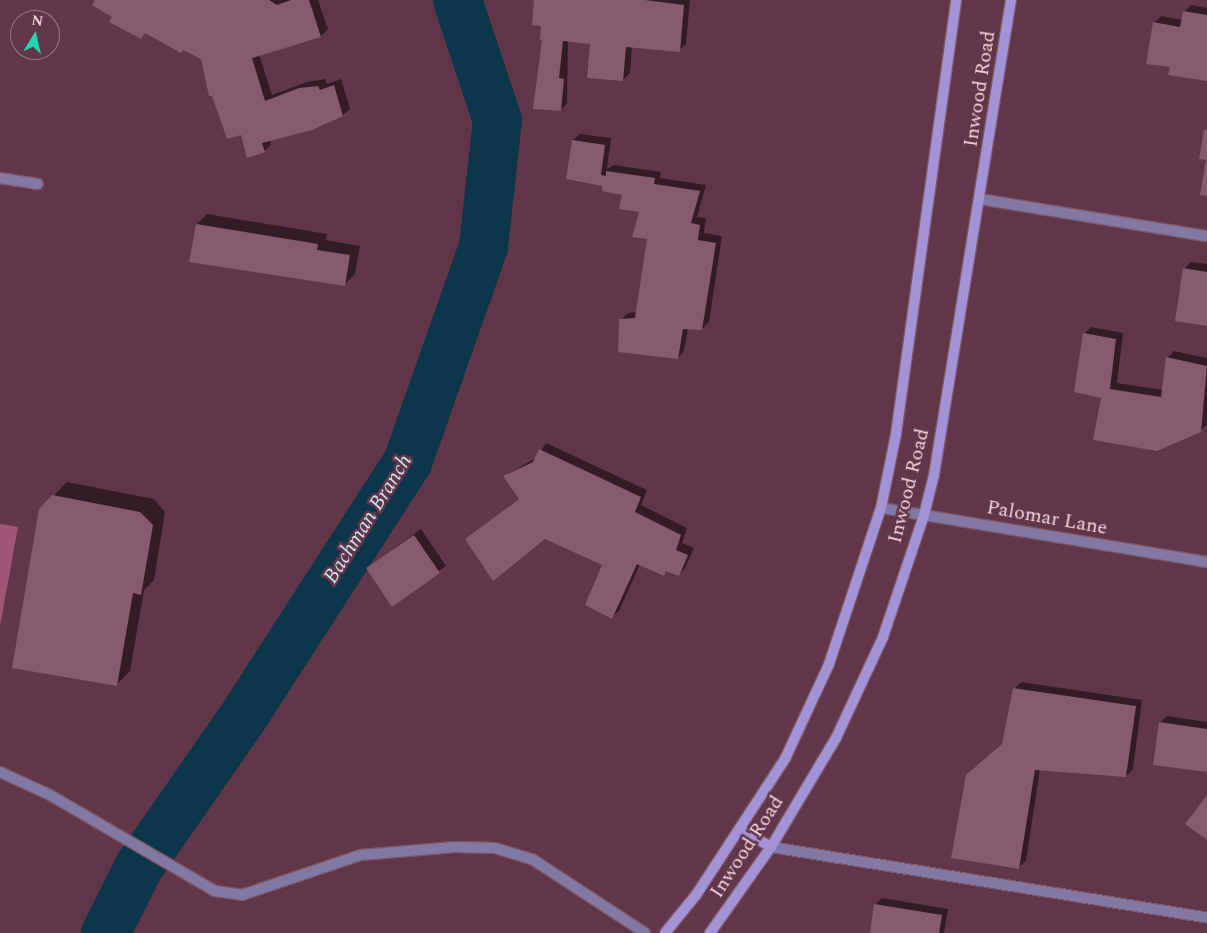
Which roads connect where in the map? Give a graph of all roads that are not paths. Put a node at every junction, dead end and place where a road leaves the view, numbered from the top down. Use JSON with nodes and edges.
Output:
{"nodes":[{"id":1,"x":956,"y":0,"type":"edge"},
{"id":2,"x":1011,"y":0,"type":"edge"},
{"id":3,"x":0,"y":178,"type":"edge"},
{"id":4,"x":38,"y":184,"type":"dead end"},
{"id":5,"x":980,"y":199,"type":"junction"},
{"id":6,"x":1207,"y":236,"type":"edge"},
{"id":7,"x":881,"y":508,"type":"junction"},
{"id":8,"x":924,"y":515,"type":"junction"},
{"id":9,"x":1207,"y":562,"type":"edge"},
{"id":10,"x":0,"y":772,"type":"edge"},
{"id":11,"x":739,"y":829,"type":"junction"},
{"id":12,"x":771,"y":847,"type":"junction"},
{"id":13,"x":1207,"y":918,"type":"edge"},
{"id":14,"x":645,"y":933,"type":"edge"},
{"id":15,"x":665,"y":933,"type":"edge"},
{"id":16,"x":710,"y":933,"type":"edge"}],
"edges":[{"from":1,"to":7,"type":"main road","name":"Inwood Road"},
{"from":2,"to":5,"type":"main road","name":"Inwood Road"},
{"from":3,"to":4,"type":"street"},
{"from":5,"to":6,"type":"street"},
{"from":5,"to":8,"type":"main road","name":"Inwood Road"},
{"from":7,"to":8,"type":"street","name":"Palomar Lane"},
{"from":7,"to":11,"type":"main road","name":"Inwood Road"},
{"from":8,"to":9,"type":"street","name":"Palomar Lane"},
{"from":8,"to":12,"type":"main road","name":"Inwood Road"},
{"from":10,"to":14,"type":"street"},
{"from":11,"to":12,"type":"main road"},
{"from":11,"to":15,"type":"main road","name":"Inwood Road"},
{"from":12,"to":13,"type":"street"},
{"from":12,"to":16,"type":"main road","name":"Inwood Road"}]}
